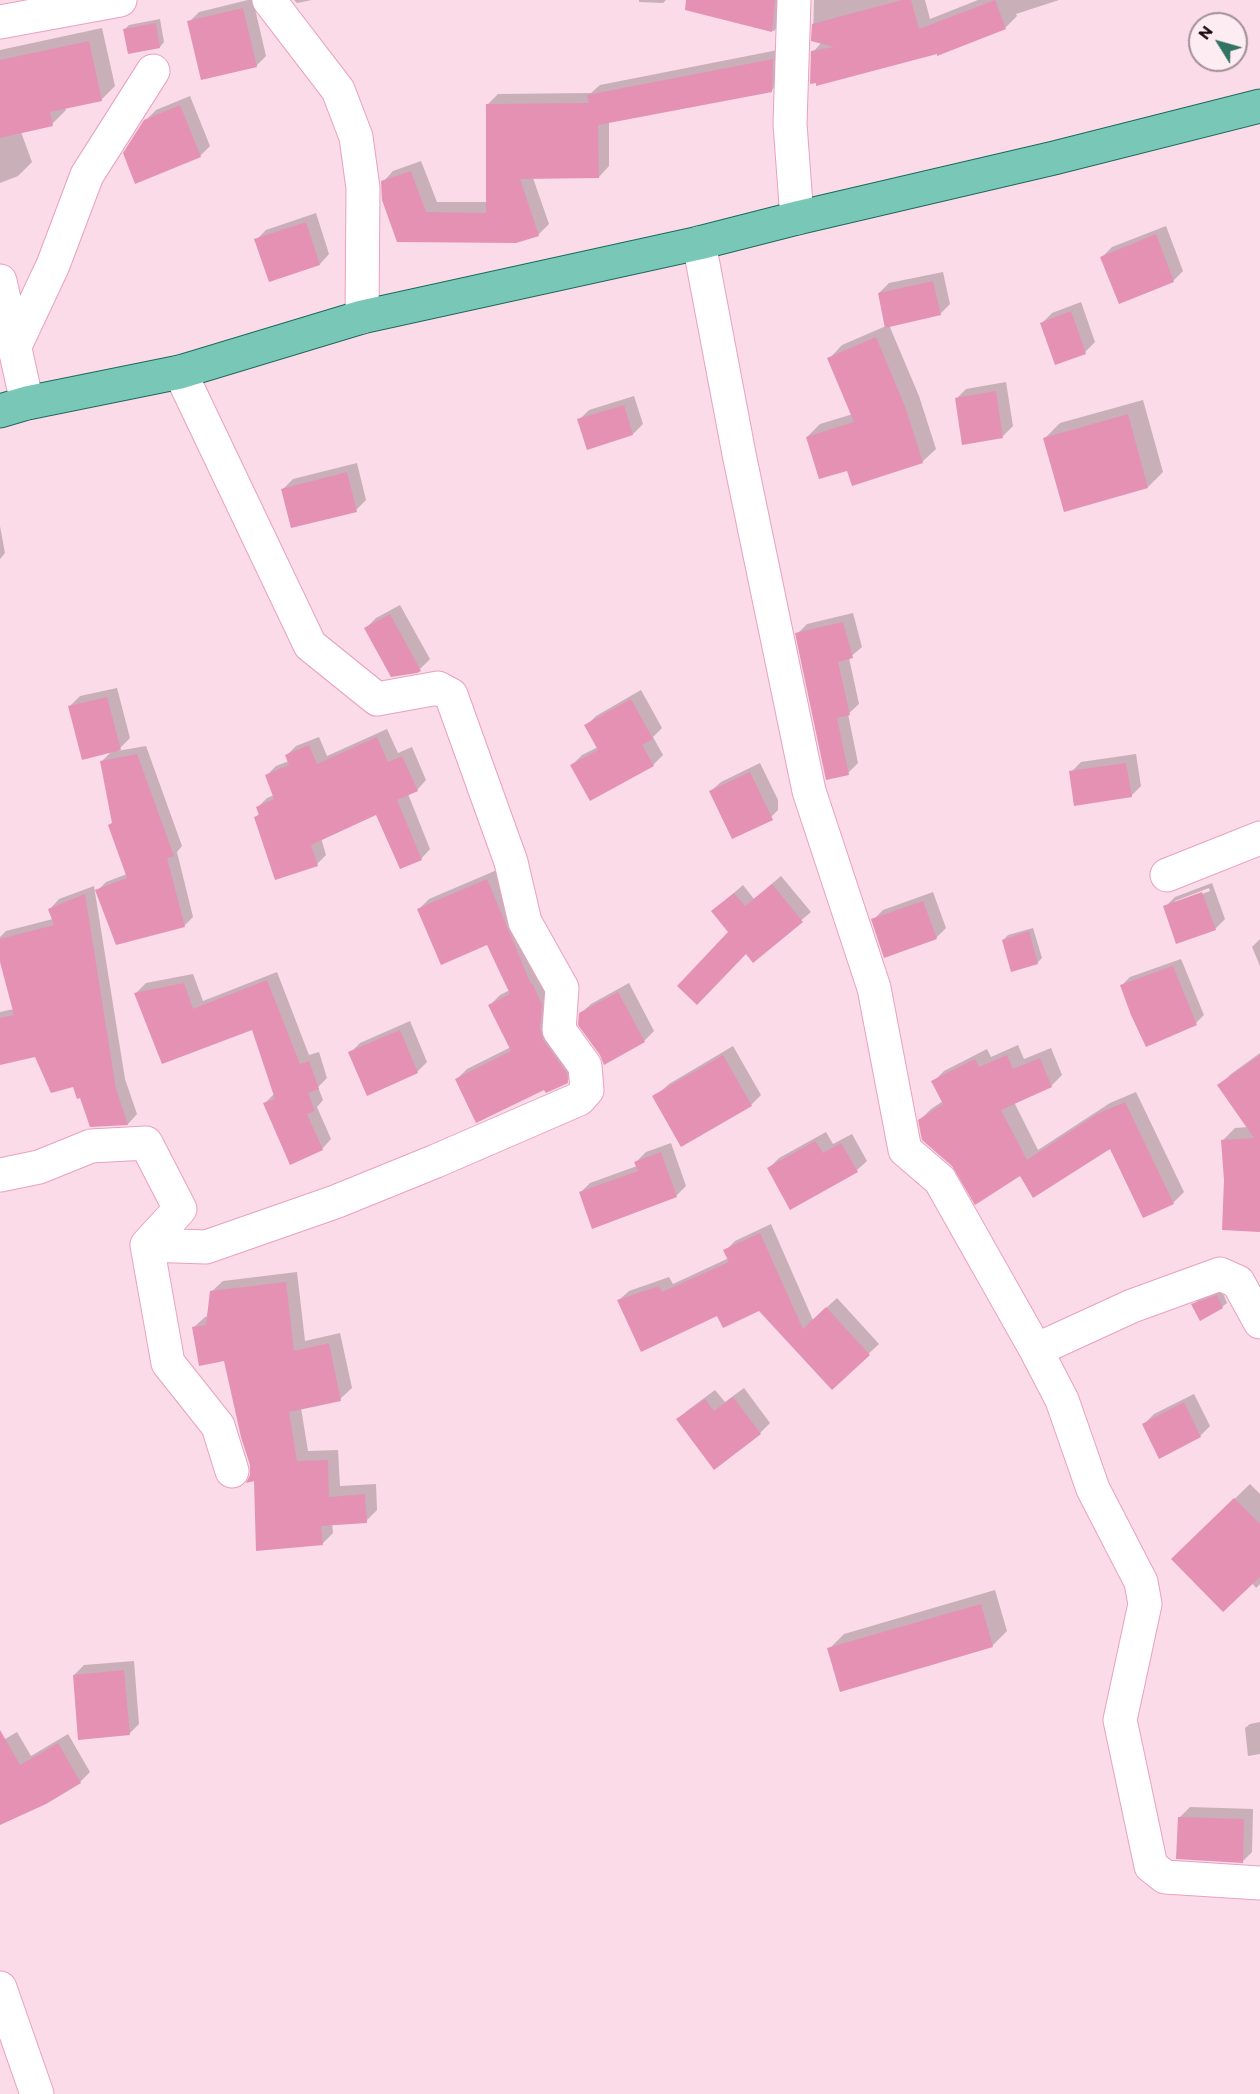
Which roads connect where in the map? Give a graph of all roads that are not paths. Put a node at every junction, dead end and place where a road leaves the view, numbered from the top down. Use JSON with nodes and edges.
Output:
{"nodes":[{"id":1,"x":120,"y":0,"type":"edge"},
{"id":2,"x":269,"y":0,"type":"edge"},
{"id":3,"x":794,"y":0,"type":"edge"},
{"id":4,"x":0,"y":22,"type":"edge"},
{"id":5,"x":153,"y":70,"type":"dead end"},
{"id":6,"x":1260,"y":106,"type":"edge"},
{"id":7,"x":797,"y":218,"type":"junction"},
{"id":8,"x":699,"y":243,"type":"junction"},
{"id":9,"x":0,"y":281,"type":"edge"},
{"id":10,"x":362,"y":317,"type":"junction"},
{"id":11,"x":15,"y":346,"type":"junction"},
{"id":12,"x":180,"y":372,"type":"junction"},
{"id":13,"x":14,"y":407,"type":"edge"},
{"id":14,"x":1260,"y":838,"type":"edge"},
{"id":15,"x":1167,"y":875,"type":"dead end"},
{"id":16,"x":0,"y":1175,"type":"edge"},
{"id":17,"x":147,"y":1245,"type":"junction"},
{"id":18,"x":1260,"y":1322,"type":"edge"},
{"id":19,"x":1036,"y":1350,"type":"junction"},
{"id":20,"x":232,"y":1471,"type":"dead end"},
{"id":21,"x":1260,"y":1883,"type":"edge"},
{"id":22,"x":0,"y":1988,"type":"edge"},
{"id":23,"x":37,"y":2094,"type":"edge"}],
"edges":[{"from":1,"to":4,"type":"street"},
{"from":2,"to":10,"type":"street"},
{"from":3,"to":7,"type":"street"},
{"from":5,"to":11,"type":"street"},
{"from":6,"to":7,"type":"main road"},
{"from":7,"to":8,"type":"main road"},
{"from":8,"to":10,"type":"main road"},
{"from":8,"to":19,"type":"street"},
{"from":9,"to":11,"type":"street"},
{"from":10,"to":12,"type":"main road"},
{"from":11,"to":13,"type":"street"},
{"from":12,"to":13,"type":"main road"},
{"from":12,"to":17,"type":"street"},
{"from":14,"to":15,"type":"street"},
{"from":16,"to":17,"type":"street"},
{"from":17,"to":20,"type":"street"},
{"from":18,"to":19,"type":"street"},
{"from":19,"to":21,"type":"street"},
{"from":22,"to":23,"type":"street"}]}
